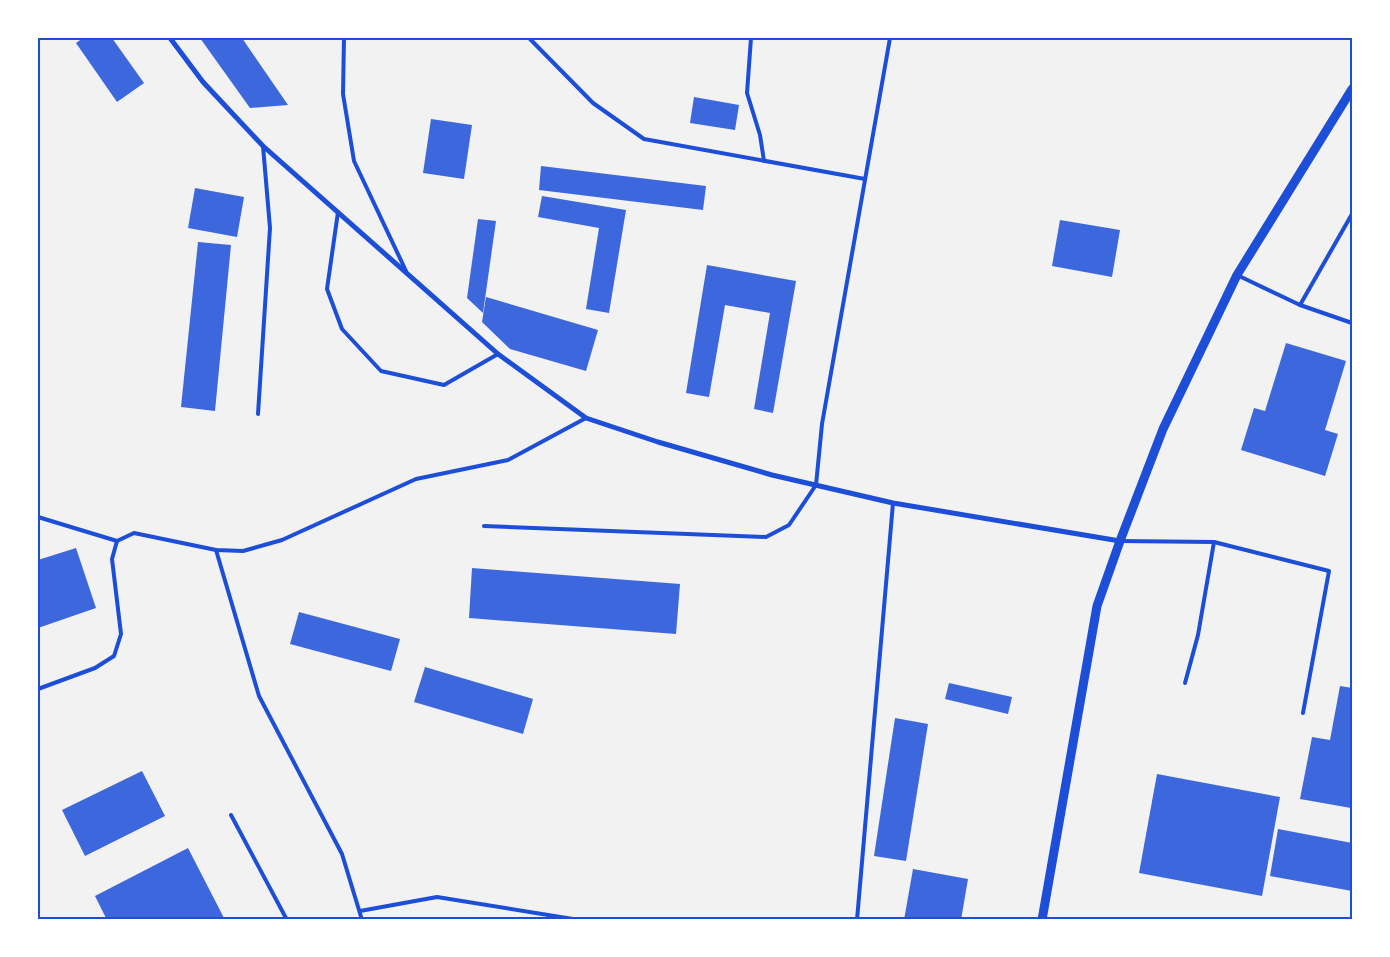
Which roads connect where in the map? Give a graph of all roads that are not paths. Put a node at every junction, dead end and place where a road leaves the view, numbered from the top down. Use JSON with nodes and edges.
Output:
{"nodes":[{"id":1,"x":170,"y":38,"type":"edge"},
{"id":2,"x":344,"y":38,"type":"edge"},
{"id":3,"x":529,"y":38,"type":"edge"},
{"id":4,"x":751,"y":38,"type":"edge"},
{"id":5,"x":890,"y":38,"type":"edge"},
{"id":6,"x":1352,"y":89,"type":"edge"},
{"id":7,"x":263,"y":146,"type":"junction"},
{"id":8,"x":764,"y":161,"type":"junction"},
{"id":9,"x":865,"y":179,"type":"junction"},
{"id":10,"x":338,"y":212,"type":"junction"},
{"id":11,"x":1352,"y":214,"type":"edge"},
{"id":12,"x":407,"y":273,"type":"junction"},
{"id":13,"x":1237,"y":275,"type":"junction"},
{"id":14,"x":1300,"y":305,"type":"junction"},
{"id":15,"x":1352,"y":323,"type":"edge"},
{"id":16,"x":498,"y":354,"type":"junction"},
{"id":17,"x":258,"y":414,"type":"dead end"},
{"id":18,"x":586,"y":418,"type":"junction"},
{"id":19,"x":816,"y":485,"type":"junction"},
{"id":20,"x":893,"y":503,"type":"junction"},
{"id":21,"x":38,"y":517,"type":"edge"},
{"id":22,"x":484,"y":526,"type":"dead end"},
{"id":23,"x":117,"y":541,"type":"junction"},
{"id":24,"x":1120,"y":541,"type":"junction"},
{"id":25,"x":1214,"y":542,"type":"junction"},
{"id":26,"x":216,"y":550,"type":"junction"},
{"id":27,"x":1184,"y":683,"type":"dead end"},
{"id":28,"x":38,"y":688,"type":"edge"},
{"id":29,"x":1303,"y":713,"type":"dead end"},
{"id":30,"x":231,"y":816,"type":"dead end"},
{"id":31,"x":360,"y":911,"type":"junction"},
{"id":32,"x":287,"y":920,"type":"edge"},
{"id":33,"x":362,"y":920,"type":"edge"},
{"id":34,"x":579,"y":920,"type":"edge"},
{"id":35,"x":857,"y":920,"type":"edge"},
{"id":36,"x":1042,"y":920,"type":"edge"}],
"edges":[{"from":1,"to":7,"type":"street"},
{"from":2,"to":12,"type":"lane"},
{"from":3,"to":8,"type":"lane"},
{"from":4,"to":8,"type":"lane"},
{"from":5,"to":9,"type":"lane"},
{"from":6,"to":13,"type":"street"},
{"from":7,"to":10,"type":"street"},
{"from":7,"to":17,"type":"lane"},
{"from":8,"to":9,"type":"lane"},
{"from":9,"to":19,"type":"lane"},
{"from":10,"to":12,"type":"street"},
{"from":10,"to":16,"type":"lane"},
{"from":11,"to":14,"type":"lane"},
{"from":12,"to":16,"type":"street"},
{"from":13,"to":14,"type":"lane"},
{"from":13,"to":24,"type":"street"},
{"from":14,"to":15,"type":"lane"},
{"from":16,"to":18,"type":"street"},
{"from":18,"to":19,"type":"street"},
{"from":18,"to":26,"type":"lane"},
{"from":19,"to":20,"type":"street"},
{"from":19,"to":22,"type":"lane"},
{"from":20,"to":24,"type":"street"},
{"from":20,"to":35,"type":"lane"},
{"from":21,"to":23,"type":"lane"},
{"from":23,"to":26,"type":"lane"},
{"from":23,"to":28,"type":"lane"},
{"from":24,"to":25,"type":"lane"},
{"from":24,"to":36,"type":"street"},
{"from":25,"to":27,"type":"lane"},
{"from":25,"to":29,"type":"lane"},
{"from":26,"to":31,"type":"lane"},
{"from":30,"to":32,"type":"lane"},
{"from":31,"to":33,"type":"lane"},
{"from":31,"to":34,"type":"lane"}]}
